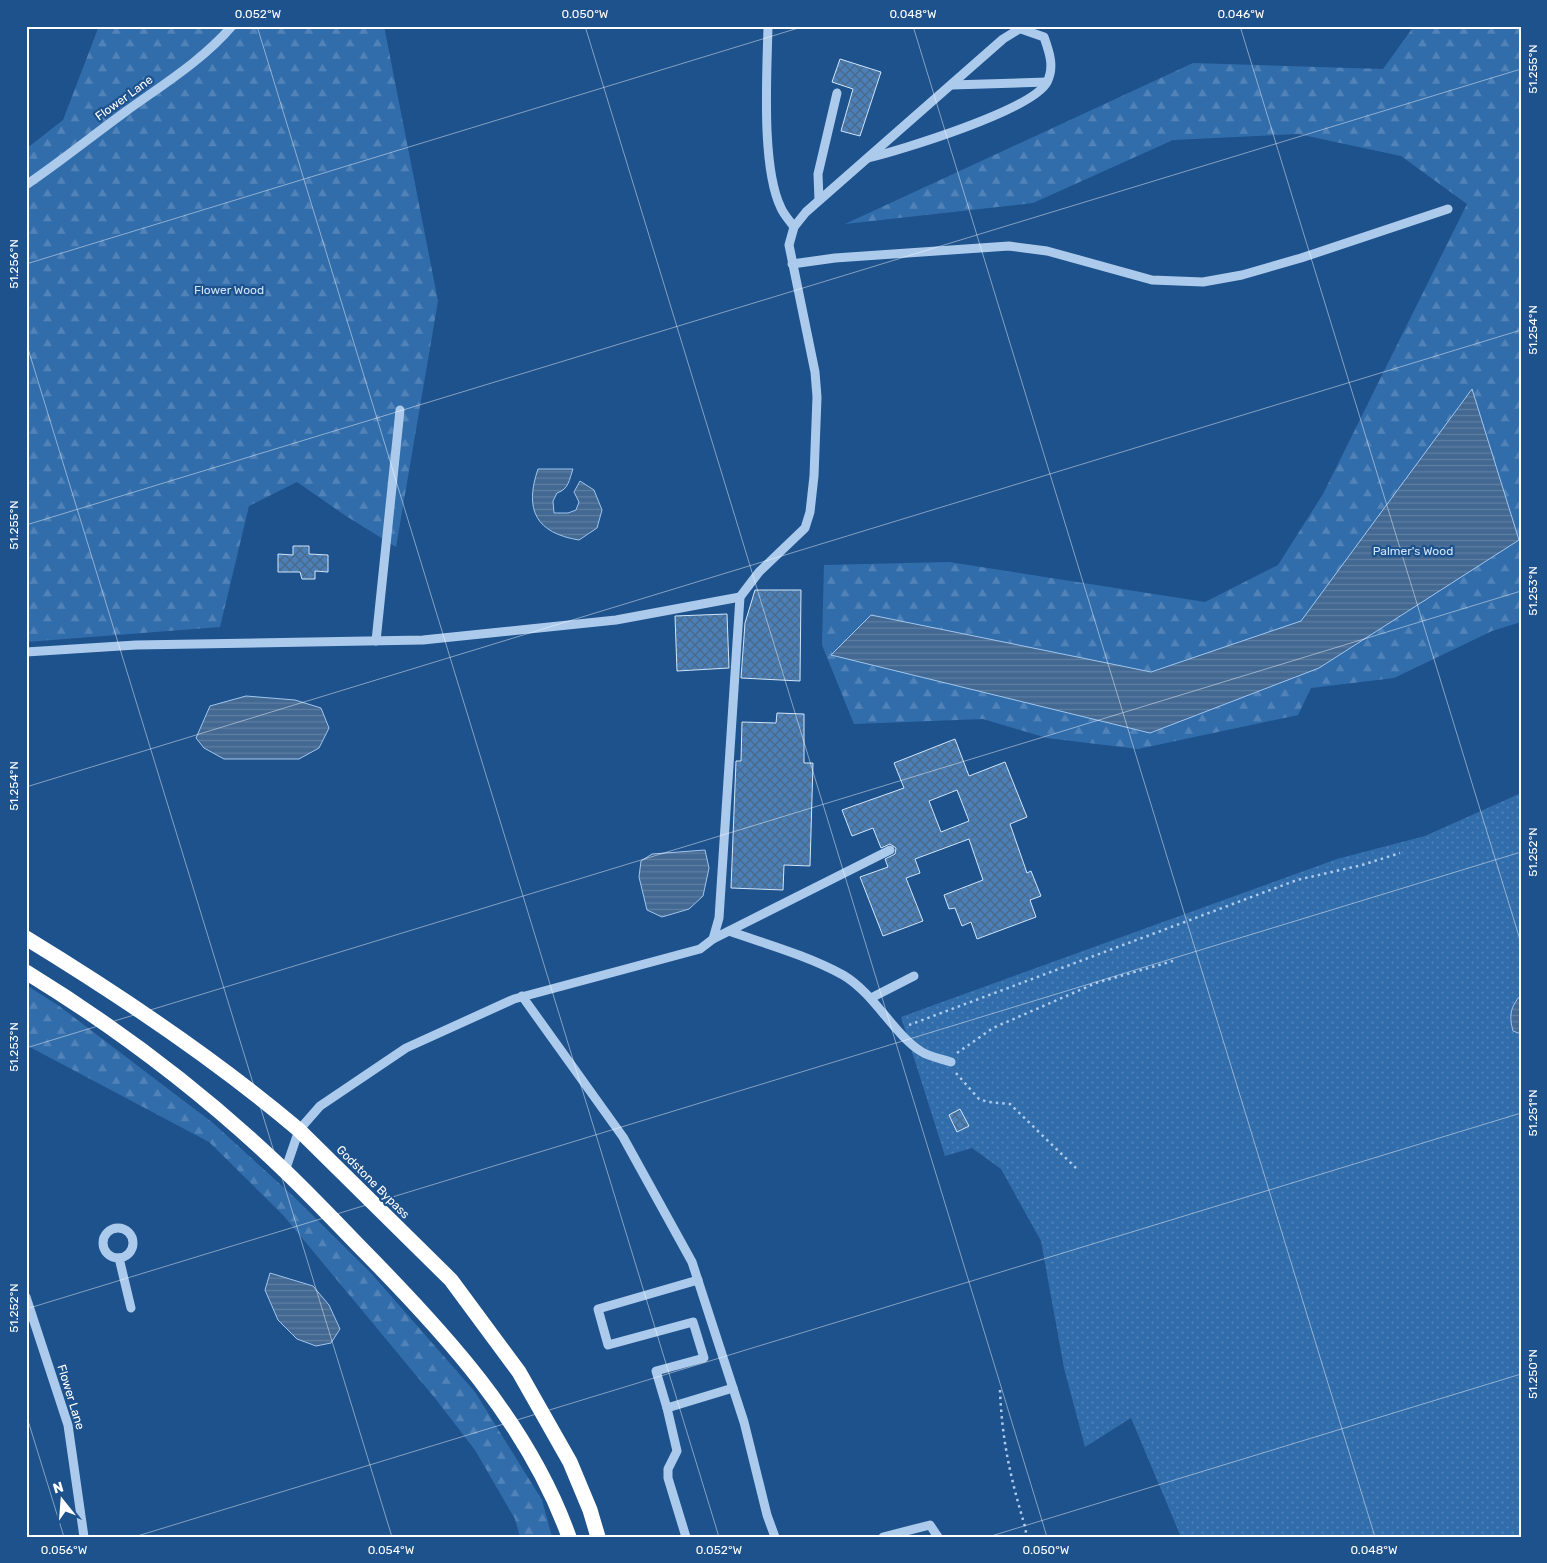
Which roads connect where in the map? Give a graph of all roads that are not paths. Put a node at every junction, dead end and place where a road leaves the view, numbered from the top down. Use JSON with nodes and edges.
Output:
{"nodes":[{"id":1,"x":232,"y":26,"type":"edge"},
{"id":2,"x":768,"y":26,"type":"edge"},
{"id":3,"x":1017,"y":29,"type":"edge"},
{"id":4,"x":1047,"y":82,"type":"junction"},
{"id":5,"x":950,"y":85,"type":"junction"},
{"id":6,"x":837,"y":93,"type":"dead end"},
{"id":7,"x":867,"y":158,"type":"junction"},
{"id":8,"x":26,"y":184,"type":"edge"},
{"id":9,"x":819,"y":200,"type":"junction"},
{"id":10,"x":1448,"y":209,"type":"dead end"},
{"id":11,"x":794,"y":227,"type":"junction"},
{"id":12,"x":792,"y":264,"type":"junction"},
{"id":13,"x":400,"y":410,"type":"dead end"},
{"id":14,"x":740,"y":597,"type":"junction"},
{"id":15,"x":376,"y":641,"type":"junction"},
{"id":16,"x":26,"y":652,"type":"edge"},
{"id":17,"x":890,"y":850,"type":"dead end"},
{"id":18,"x":729,"y":931,"type":"junction"},
{"id":19,"x":26,"y":938,"type":"edge"},
{"id":20,"x":713,"y":939,"type":"junction"},
{"id":21,"x":26,"y":972,"type":"edge"},
{"id":22,"x":914,"y":976,"type":"dead end"},
{"id":23,"x":522,"y":996,"type":"junction"},
{"id":24,"x":871,"y":998,"type":"junction"},
{"id":25,"x":951,"y":1062,"type":"road end"},
{"id":26,"x":299,"y":1130,"type":"junction"},
{"id":27,"x":285,"y":1170,"type":"junction"},
{"id":28,"x":119,"y":1258,"type":"dead end"},
{"id":29,"x":698,"y":1280,"type":"junction"},
{"id":30,"x":26,"y":1297,"type":"edge"},
{"id":31,"x":131,"y":1308,"type":"dead end"},
{"id":32,"x":733,"y":1388,"type":"junction"},
{"id":33,"x":667,"y":1408,"type":"junction"},
{"id":34,"x":84,"y":1537,"type":"edge"},
{"id":35,"x":570,"y":1537,"type":"edge"},
{"id":36,"x":598,"y":1537,"type":"edge"},
{"id":37,"x":686,"y":1537,"type":"edge"},
{"id":38,"x":775,"y":1537,"type":"edge"},
{"id":39,"x":883,"y":1537,"type":"edge"},
{"id":40,"x":938,"y":1537,"type":"edge"}],
"edges":[{"from":1,"to":8,"type":"street","name":"Flower Lane"},
{"from":2,"to":11,"type":"street"},
{"from":3,"to":4,"type":"street"},
{"from":3,"to":5,"type":"street"},
{"from":4,"to":5,"type":"street"},
{"from":4,"to":7,"type":"street"},
{"from":5,"to":7,"type":"street"},
{"from":6,"to":9,"type":"street"},
{"from":7,"to":9,"type":"street"},
{"from":9,"to":11,"type":"street"},
{"from":10,"to":12,"type":"street"},
{"from":11,"to":12,"type":"street"},
{"from":12,"to":14,"type":"street"},
{"from":13,"to":15,"type":"street"},
{"from":14,"to":15,"type":"street"},
{"from":14,"to":20,"type":"street"},
{"from":15,"to":16,"type":"street"},
{"from":17,"to":18,"type":"street"},
{"from":18,"to":20,"type":"street"},
{"from":18,"to":24,"type":"street"},
{"from":19,"to":26,"type":"highway","name":"Godstone Bypass"},
{"from":20,"to":23,"type":"street"},
{"from":21,"to":27,"type":"highway"},
{"from":22,"to":24,"type":"street"},
{"from":23,"to":26,"type":"street"},
{"from":23,"to":29,"type":"street"},
{"from":24,"to":25,"type":"street"},
{"from":26,"to":27,"type":"street"},
{"from":26,"to":36,"type":"highway","name":"Godstone Bypass"},
{"from":27,"to":35,"type":"highway"},
{"from":28,"to":31,"type":"street"},
{"from":29,"to":32,"type":"street"},
{"from":29,"to":33,"type":"street"},
{"from":30,"to":34,"type":"street","name":"Flower Lane"},
{"from":32,"to":33,"type":"street"},
{"from":32,"to":38,"type":"street"},
{"from":33,"to":37,"type":"street"},
{"from":39,"to":40,"type":"street"}]}
